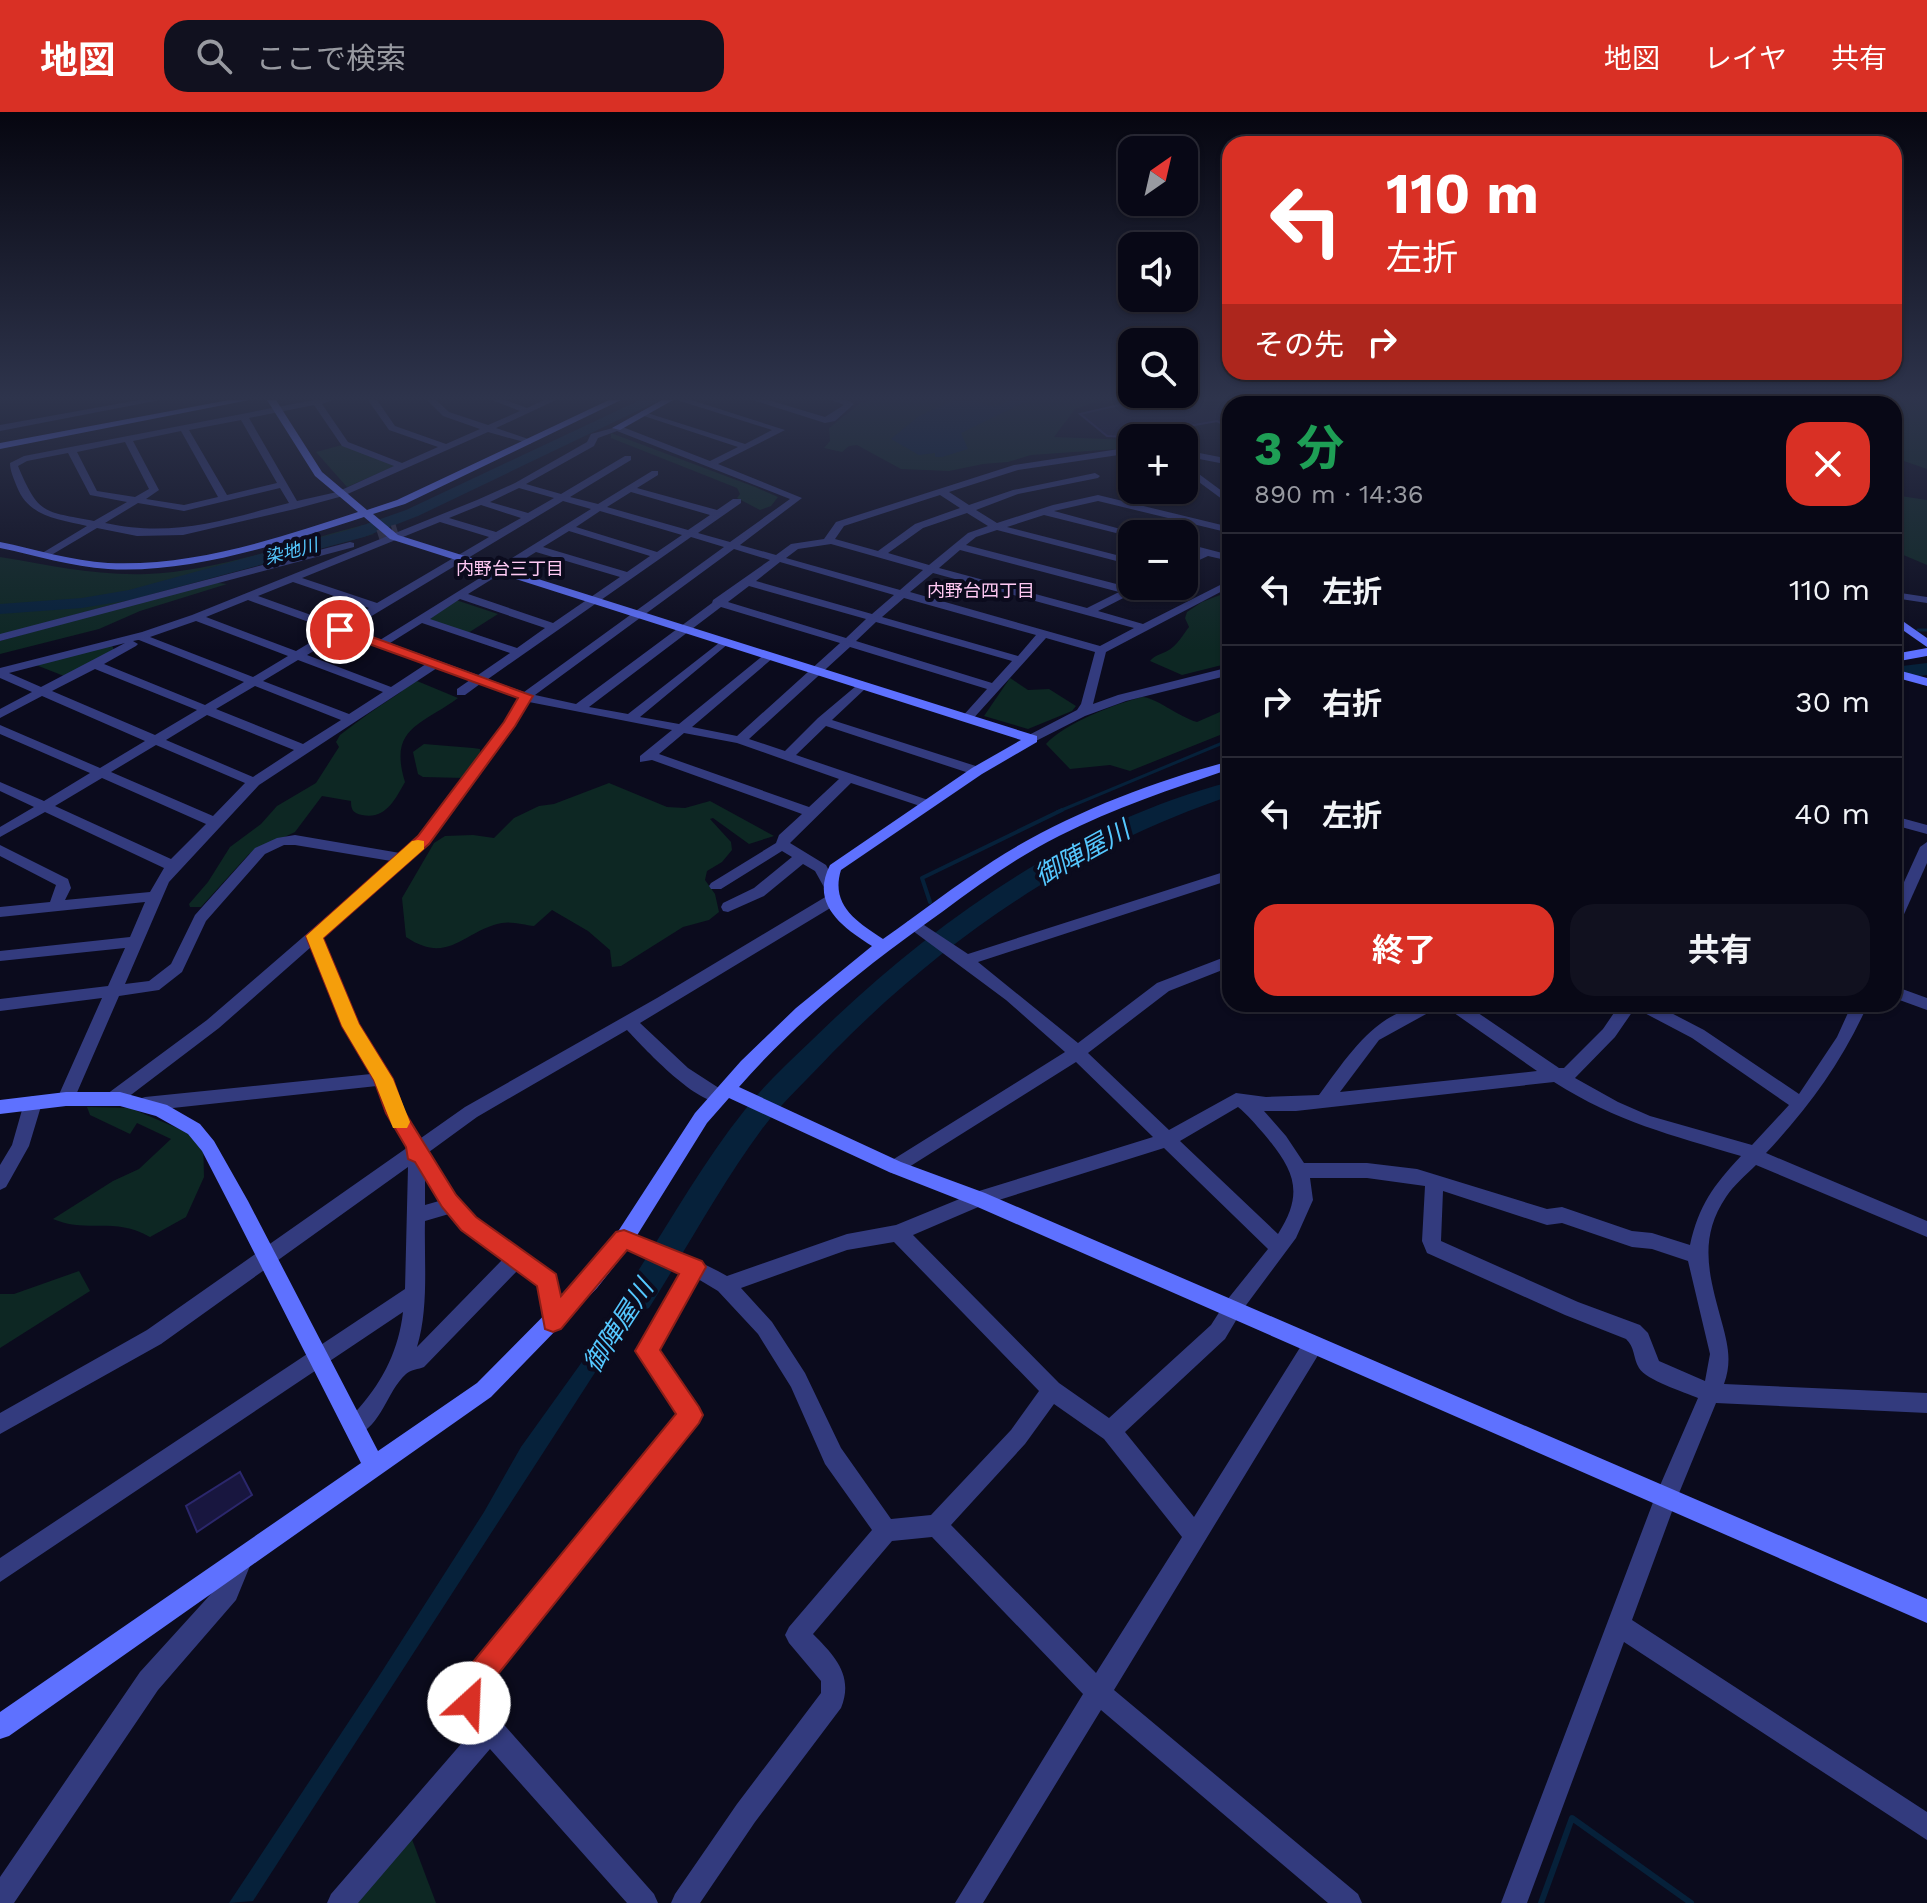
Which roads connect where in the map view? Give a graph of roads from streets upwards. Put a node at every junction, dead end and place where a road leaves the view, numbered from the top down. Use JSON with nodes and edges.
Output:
{"nodes":[{"id":1,"x":21,"y":484,"type":"edge"},
{"id":2,"x":87,"y":484,"type":"edge"},
{"id":3,"x":151,"y":484,"type":"edge"},
{"id":4,"x":215,"y":484,"type":"edge"},
{"id":5,"x":329,"y":484,"type":"edge"},
{"id":6,"x":365,"y":484,"type":"edge"},
{"id":7,"x":457,"y":484,"type":"edge"},
{"id":8,"x":498,"y":484,"type":"edge"},
{"id":9,"x":585,"y":484,"type":"edge"},
{"id":10,"x":638,"y":484,"type":"edge"},
{"id":11,"x":761,"y":484,"type":"edge"},
{"id":12,"x":964,"y":484,"type":"edge"},
{"id":13,"x":1057,"y":484,"type":"edge"},
{"id":14,"x":1102,"y":484,"type":"edge"},
{"id":15,"x":1200,"y":484,"type":"edge"},
{"id":16,"x":282,"y":485,"type":"joint"},
{"id":17,"x":518,"y":485,"type":"joint"},
{"id":18,"x":629,"y":489,"type":"junction"},
{"id":19,"x":940,"y":491,"type":"junction"},
{"id":20,"x":340,"y":494,"type":"junction"},
{"id":21,"x":562,"y":497,"type":"junction"},
{"id":22,"x":1222,"y":497,"type":"edge"},
{"id":23,"x":224,"y":499,"type":"junction"},
{"id":24,"x":1117,"y":500,"type":"junction"},
{"id":25,"x":136,"y":501,"type":"junction"},
{"id":26,"x":737,"y":501,"type":"dead end"},
{"id":27,"x":481,"y":502,"type":"junction"},
{"id":28,"x":295,"y":506,"type":"junction"},
{"id":29,"x":599,"y":508,"type":"junction"},
{"id":30,"x":967,"y":508,"type":"junction"},
{"id":31,"x":1043,"y":511,"type":"junction"},
{"id":32,"x":718,"y":514,"type":"junction"},
{"id":33,"x":529,"y":517,"type":"junction"},
{"id":34,"x":441,"y":519,"type":"junction"},
{"id":35,"x":93,"y":526,"type":"junction"},
{"id":36,"x":567,"y":527,"type":"junction"},
{"id":37,"x":996,"y":527,"type":"junction"},
{"id":38,"x":1222,"y":527,"type":"edge"},
{"id":39,"x":382,"y":528,"type":"junction"},
{"id":40,"x":1118,"y":530,"type":"edge"},
{"id":41,"x":689,"y":533,"type":"junction"},
{"id":42,"x":497,"y":536,"type":"junction"},
{"id":43,"x":834,"y":540,"type":"junction"},
{"id":44,"x":0,"y":545,"type":"edge"},
{"id":45,"x":733,"y":546,"type":"junction"},
{"id":46,"x":957,"y":546,"type":"junction"},
{"id":47,"x":534,"y":548,"type":"junction"},
{"id":48,"x":1198,"y":550,"type":"edge"},
{"id":49,"x":1207,"y":552,"type":"junction"},
{"id":50,"x":44,"y":555,"type":"junction"},
{"id":51,"x":657,"y":555,"type":"junction"},
{"id":52,"x":879,"y":555,"type":"junction"},
{"id":53,"x":1222,"y":556,"type":"edge"},
{"id":54,"x":1198,"y":557,"type":"edge"},
{"id":55,"x":776,"y":558,"type":"junction"},
{"id":56,"x":1118,"y":558,"type":"edge"},
{"id":57,"x":458,"y":559,"type":"junction"},
{"id":58,"x":930,"y":569,"type":"junction"},
{"id":59,"x":496,"y":571,"type":"junction"},
{"id":60,"x":627,"y":576,"type":"junction"},
{"id":61,"x":292,"y":578,"type":"junction"},
{"id":62,"x":745,"y":581,"type":"junction"},
{"id":63,"x":1118,"y":584,"type":"edge"},
{"id":64,"x":1222,"y":587,"type":"edge"},
{"id":65,"x":901,"y":594,"type":"junction"},
{"id":66,"x":459,"y":595,"type":"junction"},
{"id":67,"x":247,"y":596,"type":"junction"},
{"id":68,"x":1118,"y":596,"type":"edge"},
{"id":69,"x":1902,"y":596,"type":"edge"},
{"id":70,"x":591,"y":600,"type":"junction"},
{"id":71,"x":1927,"y":600,"type":"edge"},
{"id":72,"x":717,"y":602,"type":"junction"},
{"id":73,"x":378,"y":607,"type":"junction"},
{"id":74,"x":1088,"y":612,"type":"junction"},
{"id":75,"x":638,"y":615,"type":"junction"},
{"id":76,"x":196,"y":617,"type":"junction"},
{"id":77,"x":420,"y":619,"type":"junction"},
{"id":78,"x":874,"y":619,"type":"junction"},
{"id":79,"x":1902,"y":624,"type":"edge"},
{"id":80,"x":552,"y":627,"type":"junction"},
{"id":81,"x":1142,"y":627,"type":"junction"},
{"id":82,"x":684,"y":629,"type":"junction"},
{"id":83,"x":340,"y":630,"type":"junction"},
{"id":84,"x":1044,"y":634,"type":"junction"},
{"id":85,"x":144,"y":636,"type":"junction"},
{"id":86,"x":0,"y":638,"type":"edge"},
{"id":87,"x":121,"y":641,"type":"junction"},
{"id":88,"x":724,"y":642,"type":"junction"},
{"id":89,"x":847,"y":643,"type":"junction"},
{"id":90,"x":381,"y":644,"type":"junction"},
{"id":91,"x":1927,"y":644,"type":"edge"},
{"id":92,"x":1101,"y":650,"type":"junction"},
{"id":93,"x":518,"y":652,"type":"junction"},
{"id":94,"x":1927,"y":652,"type":"edge"},
{"id":95,"x":115,"y":653,"type":"junction"},
{"id":96,"x":296,"y":656,"type":"junction"},
{"id":97,"x":769,"y":656,"type":"junction"},
{"id":98,"x":1902,"y":657,"type":"edge"},
{"id":99,"x":1020,"y":660,"type":"junction"},
{"id":100,"x":94,"y":664,"type":"junction"},
{"id":101,"x":435,"y":664,"type":"junction"},
{"id":102,"x":815,"y":671,"type":"junction"},
{"id":103,"x":0,"y":673,"type":"edge"},
{"id":104,"x":1222,"y":673,"type":"edge"},
{"id":105,"x":1902,"y":675,"type":"edge"},
{"id":106,"x":479,"y":679,"type":"junction"},
{"id":107,"x":1902,"y":681,"type":"edge"},
{"id":108,"x":254,"y":682,"type":"junction"},
{"id":109,"x":1927,"y":682,"type":"edge"},
{"id":110,"x":862,"y":685,"type":"junction"},
{"id":111,"x":993,"y":687,"type":"junction"},
{"id":112,"x":1927,"y":688,"type":"edge"},
{"id":113,"x":391,"y":691,"type":"junction"},
{"id":114,"x":461,"y":692,"type":"dead end"},
{"id":115,"x":40,"y":693,"type":"junction"},
{"id":116,"x":526,"y":696,"type":"junction"},
{"id":117,"x":578,"y":709,"type":"junction"},
{"id":118,"x":205,"y":710,"type":"junction"},
{"id":119,"x":1081,"y":713,"type":"junction"},
{"id":120,"x":0,"y":714,"type":"edge"},
{"id":121,"x":967,"y":718,"type":"junction"},
{"id":122,"x":350,"y":719,"type":"junction"},
{"id":123,"x":630,"y":719,"type":"junction"},
{"id":124,"x":822,"y":721,"type":"junction"},
{"id":125,"x":0,"y":729,"type":"edge"},
{"id":126,"x":682,"y":730,"type":"junction"},
{"id":127,"x":1032,"y":739,"type":"junction"},
{"id":128,"x":740,"y":740,"type":"junction"},
{"id":129,"x":154,"y":741,"type":"junction"},
{"id":130,"x":303,"y":749,"type":"junction"},
{"id":131,"x":788,"y":756,"type":"junction"},
{"id":132,"x":1222,"y":768,"type":"edge"},
{"id":133,"x":977,"y":771,"type":"junction"},
{"id":134,"x":99,"y":773,"type":"junction"},
{"id":135,"x":849,"y":777,"type":"junction"},
{"id":136,"x":254,"y":782,"type":"junction"},
{"id":137,"x":0,"y":786,"type":"edge"},
{"id":138,"x":926,"y":804,"type":"junction"},
{"id":139,"x":44,"y":807,"type":"junction"},
{"id":140,"x":810,"y":812,"type":"junction"},
{"id":141,"x":214,"y":822,"type":"junction"},
{"id":142,"x":1902,"y":822,"type":"edge"},
{"id":143,"x":1927,"y":830,"type":"edge"},
{"id":144,"x":0,"y":833,"type":"edge"},
{"id":145,"x":782,"y":845,"type":"junction"},
{"id":146,"x":1927,"y":847,"type":"edge"},
{"id":147,"x":0,"y":850,"type":"edge"},
{"id":148,"x":802,"y":857,"type":"junction"},
{"id":149,"x":403,"y":858,"type":"junction"},
{"id":150,"x":173,"y":866,"type":"junction"},
{"id":151,"x":1222,"y":877,"type":"edge"},
{"id":152,"x":716,"y":886,"type":"dead end"},
{"id":153,"x":831,"y":893,"type":"junction"},
{"id":154,"x":155,"y":896,"type":"junction"},
{"id":155,"x":1902,"y":903,"type":"edge"},
{"id":156,"x":55,"y":906,"type":"junction"},
{"id":157,"x":728,"y":907,"type":"dead end"},
{"id":158,"x":0,"y":912,"type":"edge"},
{"id":159,"x":918,"y":928,"type":"junction"},
{"id":160,"x":314,"y":936,"type":"junction"},
{"id":161,"x":134,"y":942,"type":"junction"},
{"id":162,"x":883,"y":946,"type":"junction"},
{"id":163,"x":0,"y":956,"type":"edge"},
{"id":164,"x":963,"y":957,"type":"junction"},
{"id":165,"x":1222,"y":964,"type":"edge"},
{"id":166,"x":110,"y":993,"type":"junction"},
{"id":167,"x":1902,"y":995,"type":"edge"},
{"id":168,"x":1927,"y":1004,"type":"edge"},
{"id":169,"x":0,"y":1005,"type":"edge"},
{"id":170,"x":1416,"y":1012,"type":"edge"},
{"id":171,"x":1465,"y":1012,"type":"edge"},
{"id":172,"x":1623,"y":1012,"type":"edge"},
{"id":173,"x":1655,"y":1012,"type":"edge"},
{"id":174,"x":1856,"y":1012,"type":"edge"},
{"id":175,"x":629,"y":1021,"type":"junction"},
{"id":176,"x":1078,"y":1052,"type":"junction"},
{"id":177,"x":1561,"y":1076,"type":"junction"},
{"id":178,"x":383,"y":1079,"type":"junction"},
{"id":179,"x":729,"y":1094,"type":"junction"},
{"id":180,"x":66,"y":1099,"type":"junction"},
{"id":181,"x":113,"y":1099,"type":"junction"},
{"id":182,"x":1324,"y":1101,"type":"junction"},
{"id":183,"x":1246,"y":1102,"type":"junction"},
{"id":184,"x":33,"y":1103,"type":"junction"},
{"id":185,"x":145,"y":1104,"type":"junction"},
{"id":186,"x":1801,"y":1104,"type":"junction"},
{"id":187,"x":0,"y":1107,"type":"edge"},
{"id":188,"x":1166,"y":1140,"type":"junction"},
{"id":189,"x":417,"y":1152,"type":"junction"},
{"id":190,"x":1754,"y":1156,"type":"junction"},
{"id":191,"x":895,"y":1167,"type":"junction"},
{"id":192,"x":1299,"y":1171,"type":"junction"},
{"id":193,"x":1434,"y":1181,"type":"junction"},
{"id":194,"x":0,"y":1182,"type":"edge"},
{"id":195,"x":979,"y":1199,"type":"junction"},
{"id":196,"x":452,"y":1205,"type":"junction"},
{"id":197,"x":416,"y":1216,"type":"junction"},
{"id":198,"x":1927,"y":1229,"type":"edge"},
{"id":199,"x":898,"y":1233,"type":"junction"},
{"id":200,"x":629,"y":1241,"type":"junction"},
{"id":201,"x":1278,"y":1246,"type":"junction"},
{"id":202,"x":1697,"y":1256,"type":"junction"},
{"id":203,"x":267,"y":1259,"type":"junction"},
{"id":204,"x":516,"y":1259,"type":"junction"},
{"id":205,"x":692,"y":1268,"type":"junction"},
{"id":206,"x":725,"y":1285,"type":"junction"},
{"id":207,"x":414,"y":1294,"type":"junction"},
{"id":208,"x":1232,"y":1309,"type":"junction"},
{"id":209,"x":553,"y":1322,"type":"junction"},
{"id":210,"x":1313,"y":1345,"type":"junction"},
{"id":211,"x":317,"y":1357,"type":"junction"},
{"id":212,"x":400,"y":1366,"type":"junction"},
{"id":213,"x":1052,"y":1390,"type":"junction"},
{"id":214,"x":1709,"y":1393,"type":"junction"},
{"id":215,"x":1927,"y":1403,"type":"edge"},
{"id":216,"x":0,"y":1424,"type":"edge"},
{"id":217,"x":354,"y":1427,"type":"junction"},
{"id":218,"x":1111,"y":1432,"type":"junction"},
{"id":219,"x":375,"y":1467,"type":"junction"},
{"id":220,"x":1666,"y":1497,"type":"junction"},
{"id":221,"x":936,"y":1525,"type":"junction"},
{"id":222,"x":886,"y":1531,"type":"junction"},
{"id":223,"x":1195,"y":1535,"type":"junction"},
{"id":224,"x":241,"y":1561,"type":"junction"},
{"id":225,"x":0,"y":1571,"type":"edge"},
{"id":226,"x":1927,"y":1611,"type":"edge"},
{"id":227,"x":1619,"y":1625,"type":"junction"},
{"id":228,"x":1099,"y":1693,"type":"junction"},
{"id":229,"x":0,"y":1727,"type":"edge"},
{"id":230,"x":490,"y":1730,"type":"junction"},
{"id":231,"x":1927,"y":1827,"type":"edge"},
{"id":232,"x":0,"y":1900,"type":"edge"},
{"id":233,"x":340,"y":1903,"type":"edge"},
{"id":234,"x":645,"y":1903,"type":"edge"},
{"id":235,"x":684,"y":1903,"type":"edge"},
{"id":236,"x":968,"y":1903,"type":"edge"},
{"id":237,"x":1349,"y":1903,"type":"edge"},
{"id":238,"x":1514,"y":1903,"type":"edge"}],
"edges":[{"from":1,"to":35,"type":"street"},
{"from":2,"to":25,"type":"street"},
{"from":3,"to":25,"type":"street"},
{"from":4,"to":23,"type":"street"},
{"from":5,"to":20,"type":"street"},
{"from":6,"to":20,"type":"street"},
{"from":7,"to":39,"type":"street"},
{"from":8,"to":39,"type":"street"},
{"from":9,"to":21,"type":"street"},
{"from":10,"to":18,"type":"street"},
{"from":11,"to":45,"type":"street"},
{"from":12,"to":19,"type":"street"},
{"from":13,"to":30,"type":"street"},
{"from":14,"to":24,"type":"street"},
{"from":15,"to":22,"type":"street"},
{"from":16,"to":23,"type":"street"},
{"from":16,"to":28,"type":"street"},
{"from":17,"to":21,"type":"street"},
{"from":17,"to":27,"type":"street"},
{"from":18,"to":29,"type":"street"},
{"from":18,"to":32,"type":"street"},
{"from":19,"to":30,"type":"street"},
{"from":19,"to":43,"type":"street"},
{"from":20,"to":28,"type":"street"},
{"from":20,"to":39,"type":"street"},
{"from":21,"to":29,"type":"street"},
{"from":21,"to":33,"type":"street"},
{"from":23,"to":25,"type":"street"},
{"from":24,"to":31,"type":"street"},
{"from":24,"to":38,"type":"street"},
{"from":25,"to":35,"type":"street"},
{"from":26,"to":32,"type":"street"},
{"from":27,"to":33,"type":"street"},
{"from":27,"to":34,"type":"street"},
{"from":28,"to":35,"type":"street"},
{"from":29,"to":36,"type":"street"},
{"from":29,"to":41,"type":"street"},
{"from":30,"to":37,"type":"street"},
{"from":30,"to":52,"type":"street"},
{"from":31,"to":37,"type":"street"},
{"from":31,"to":40,"type":"street"},
{"from":32,"to":41,"type":"street"},
{"from":33,"to":42,"type":"street"},
{"from":34,"to":39,"type":"street"},
{"from":34,"to":42,"type":"street"},
{"from":35,"to":50,"type":"street"},
{"from":36,"to":47,"type":"street"},
{"from":36,"to":51,"type":"street"},
{"from":37,"to":46,"type":"street"},
{"from":37,"to":56,"type":"street"},
{"from":39,"to":50,"type":"street"},
{"from":39,"to":57,"type":"street"},
{"from":39,"to":61,"type":"street"},
{"from":39,"to":86,"type":"street"},
{"from":41,"to":45,"type":"street"},
{"from":41,"to":51,"type":"street"},
{"from":42,"to":57,"type":"street"},
{"from":43,"to":52,"type":"street"},
{"from":43,"to":55,"type":"street"},
{"from":44,"to":50,"type":"street"},
{"from":45,"to":55,"type":"street"},
{"from":45,"to":75,"type":"street"},
{"from":46,"to":58,"type":"street"},
{"from":46,"to":63,"type":"street"},
{"from":47,"to":59,"type":"street"},
{"from":47,"to":60,"type":"street"},
{"from":48,"to":49,"type":"street"},
{"from":49,"to":53,"type":"street"},
{"from":49,"to":54,"type":"street"},
{"from":51,"to":60,"type":"street"},
{"from":52,"to":58,"type":"street"},
{"from":55,"to":62,"type":"street"},
{"from":55,"to":65,"type":"street"},
{"from":57,"to":59,"type":"street"},
{"from":57,"to":73,"type":"street"},
{"from":58,"to":65,"type":"street"},
{"from":58,"to":74,"type":"street"},
{"from":59,"to":66,"type":"street"},
{"from":59,"to":70,"type":"street"},
{"from":60,"to":70,"type":"street"},
{"from":61,"to":67,"type":"street"},
{"from":61,"to":73,"type":"street"},
{"from":62,"to":72,"type":"street"},
{"from":62,"to":78,"type":"street"},
{"from":64,"to":81,"type":"street"},
{"from":65,"to":78,"type":"street"},
{"from":65,"to":84,"type":"street"},
{"from":66,"to":77,"type":"street"},
{"from":66,"to":80,"type":"street"},
{"from":67,"to":76,"type":"street"},
{"from":67,"to":83,"type":"street"},
{"from":68,"to":74,"type":"street"},
{"from":69,"to":71,"type":"street"},
{"from":70,"to":75,"type":"street"},
{"from":70,"to":80,"type":"street"},
{"from":72,"to":82,"type":"street"},
{"from":72,"to":89,"type":"street"},
{"from":73,"to":83,"type":"street"},
{"from":74,"to":81,"type":"street"},
{"from":75,"to":82,"type":"street"},
{"from":75,"to":116,"type":"street"},
{"from":76,"to":85,"type":"street"},
{"from":76,"to":96,"type":"street"},
{"from":77,"to":90,"type":"street"},
{"from":77,"to":93,"type":"street"},
{"from":78,"to":89,"type":"street"},
{"from":78,"to":99,"type":"street"},
{"from":79,"to":91,"type":"street"},
{"from":80,"to":93,"type":"street"},
{"from":81,"to":92,"type":"street"},
{"from":82,"to":88,"type":"street"},
{"from":82,"to":117,"type":"street"},
{"from":83,"to":90,"type":"street"},
{"from":83,"to":96,"type":"street"},
{"from":84,"to":92,"type":"street"},
{"from":84,"to":99,"type":"street"},
{"from":85,"to":87,"type":"street"},
{"from":85,"to":95,"type":"street"},
{"from":85,"to":108,"type":"street"},
{"from":87,"to":95,"type":"street"},
{"from":87,"to":103,"type":"street"},
{"from":88,"to":97,"type":"street"},
{"from":88,"to":123,"type":"street"},
{"from":89,"to":102,"type":"street"},
{"from":89,"to":111,"type":"street"},
{"from":90,"to":101,"type":"street"},
{"from":92,"to":119,"type":"street"},
{"from":93,"to":106,"type":"street"},
{"from":94,"to":98,"type":"street"},
{"from":95,"to":100,"type":"street"},
{"from":96,"to":108,"type":"street"},
{"from":96,"to":113,"type":"street"},
{"from":97,"to":102,"type":"street"},
{"from":97,"to":126,"type":"street"},
{"from":99,"to":111,"type":"street"},
{"from":100,"to":115,"type":"street"},
{"from":100,"to":118,"type":"street"},
{"from":101,"to":106,"type":"street"},
{"from":101,"to":113,"type":"street"},
{"from":102,"to":110,"type":"street"},
{"from":102,"to":128,"type":"street"},
{"from":103,"to":115,"type":"street"},
{"from":104,"to":119,"type":"street"},
{"from":105,"to":109,"type":"street"},
{"from":106,"to":114,"type":"street"},
{"from":106,"to":116,"type":"street"},
{"from":107,"to":112,"type":"street"},
{"from":108,"to":118,"type":"street"},
{"from":108,"to":122,"type":"street"},
{"from":110,"to":121,"type":"street"},
{"from":110,"to":124,"type":"street"},
{"from":111,"to":121,"type":"street"},
{"from":113,"to":122,"type":"street"},
{"from":115,"to":120,"type":"street"},
{"from":115,"to":129,"type":"street"},
{"from":116,"to":117,"type":"street"},
{"from":116,"to":149,"type":"street"},
{"from":117,"to":123,"type":"street"},
{"from":118,"to":129,"type":"street"},
{"from":118,"to":130,"type":"street"},
{"from":119,"to":127,"type":"street"},
{"from":121,"to":127,"type":"street"},
{"from":122,"to":130,"type":"street"},
{"from":123,"to":126,"type":"street"},
{"from":124,"to":131,"type":"street"},
{"from":124,"to":133,"type":"street"},
{"from":125,"to":134,"type":"street"},
{"from":126,"to":128,"type":"street"},
{"from":126,"to":140,"type":"street"},
{"from":127,"to":133,"type":"street"},
{"from":128,"to":131,"type":"street"},
{"from":129,"to":134,"type":"street"},
{"from":129,"to":136,"type":"street"},
{"from":130,"to":136,"type":"street"},
{"from":131,"to":135,"type":"street"},
{"from":132,"to":159,"type":"street"},
{"from":133,"to":138,"type":"street"},
{"from":134,"to":139,"type":"street"},
{"from":134,"to":141,"type":"street"},
{"from":135,"to":138,"type":"street"},
{"from":135,"to":140,"type":"street"},
{"from":136,"to":141,"type":"street"},
{"from":137,"to":139,"type":"street"},
{"from":138,"to":153,"type":"street"},
{"from":139,"to":144,"type":"street"},
{"from":139,"to":150,"type":"street"},
{"from":140,"to":145,"type":"street"},
{"from":141,"to":150,"type":"street"},
{"from":142,"to":143,"type":"street"},
{"from":145,"to":148,"type":"street"},
{"from":145,"to":152,"type":"street"},
{"from":146,"to":155,"type":"street"},
{"from":147,"to":156,"type":"street"},
{"from":148,"to":153,"type":"street"},
{"from":148,"to":157,"type":"street"},
{"from":149,"to":160,"type":"street"},
{"from":149,"to":166,"type":"street"},
{"from":150,"to":154,"type":"street"},
{"from":151,"to":164,"type":"street"},
{"from":153,"to":162,"type":"street"},
{"from":153,"to":175,"type":"street"},
{"from":154,"to":156,"type":"street"},
{"from":154,"to":161,"type":"street"},
{"from":156,"to":158,"type":"street"},
{"from":159,"to":162,"type":"street"},
{"from":159,"to":164,"type":"street"},
{"from":160,"to":178,"type":"street"},
{"from":160,"to":181,"type":"street"},
{"from":161,"to":163,"type":"street"},
{"from":161,"to":166,"type":"street"},
{"from":162,"to":179,"type":"street"},
{"from":164,"to":176,"type":"street"},
{"from":165,"to":176,"type":"street"},
{"from":166,"to":169,"type":"street"},
{"from":166,"to":180,"type":"street"},
{"from":167,"to":168,"type":"street"},
{"from":170,"to":182,"type":"street"},
{"from":171,"to":177,"type":"street"},
{"from":172,"to":177,"type":"street"},
{"from":173,"to":186,"type":"street"},
{"from":174,"to":186,"type":"street"},
{"from":175,"to":179,"type":"street"},
{"from":175,"to":189,"type":"street"},
{"from":176,"to":188,"type":"street"},
{"from":176,"to":191,"type":"street"},
{"from":177,"to":182,"type":"street"},
{"from":177,"to":190,"type":"street"},
{"from":178,"to":185,"type":"street"},
{"from":178,"to":189,"type":"street"},
{"from":179,"to":191,"type":"street"},
{"from":179,"to":200,"type":"street"},
{"from":180,"to":181,"type":"street"},
{"from":180,"to":184,"type":"street"},
{"from":181,"to":185,"type":"street"},
{"from":182,"to":183,"type":"street"},
{"from":183,"to":188,"type":"street"},
{"from":183,"to":192,"type":"street"},
{"from":184,"to":187,"type":"street"},
{"from":184,"to":194,"type":"street"},
{"from":185,"to":203,"type":"street"},
{"from":186,"to":190,"type":"street"},
{"from":188,"to":195,"type":"street"},
{"from":188,"to":201,"type":"street"},
{"from":189,"to":196,"type":"street"},
{"from":189,"to":197,"type":"street"},
{"from":189,"to":203,"type":"street"},
{"from":190,"to":198,"type":"street"},
{"from":190,"to":202,"type":"street"},
{"from":191,"to":195,"type":"street"},
{"from":192,"to":193,"type":"street"},
{"from":192,"to":201,"type":"street"},
{"from":193,"to":202,"type":"street"},
{"from":193,"to":214,"type":"street"},
{"from":195,"to":199,"type":"street"},
{"from":195,"to":208,"type":"street"},
{"from":196,"to":197,"type":"street"},
{"from":196,"to":204,"type":"street"},
{"from":197,"to":207,"type":"street"},
{"from":199,"to":206,"type":"street"},
{"from":199,"to":213,"type":"street"},
{"from":200,"to":205,"type":"street"},
{"from":200,"to":209,"type":"street"},
{"from":201,"to":208,"type":"street"},
{"from":202,"to":214,"type":"street"},
{"from":203,"to":211,"type":"street"},
{"from":203,"to":216,"type":"street"},
{"from":204,"to":209,"type":"street"},
{"from":204,"to":212,"type":"street"},
{"from":205,"to":206,"type":"street"},
{"from":205,"to":230,"type":"street"},
{"from":206,"to":222,"type":"street"},
{"from":207,"to":211,"type":"street"},
{"from":207,"to":212,"type":"street"},
{"from":208,"to":210,"type":"street"},
{"from":208,"to":218,"type":"street"},
{"from":209,"to":219,"type":"street"},
{"from":210,"to":220,"type":"street"},
{"from":210,"to":223,"type":"street"},
{"from":211,"to":217,"type":"street"},
{"from":211,"to":225,"type":"street"},
{"from":212,"to":217,"type":"street"},
{"from":213,"to":218,"type":"street"},
{"from":213,"to":221,"type":"street"},
{"from":214,"to":215,"type":"street"},
{"from":214,"to":220,"type":"street"},
{"from":217,"to":219,"type":"street"},
{"from":218,"to":223,"type":"street"},
{"from":219,"to":224,"type":"street"},
{"from":220,"to":226,"type":"street"},
{"from":220,"to":227,"type":"street"},
{"from":221,"to":222,"type":"street"},
{"from":221,"to":228,"type":"street"},
{"from":222,"to":235,"type":"street"},
{"from":223,"to":228,"type":"street"},
{"from":224,"to":229,"type":"street"},
{"from":224,"to":232,"type":"street"},
{"from":227,"to":231,"type":"street"},
{"from":227,"to":238,"type":"street"},
{"from":228,"to":236,"type":"street"},
{"from":228,"to":237,"type":"street"},
{"from":230,"to":233,"type":"street"},
{"from":230,"to":234,"type":"street"}]}
